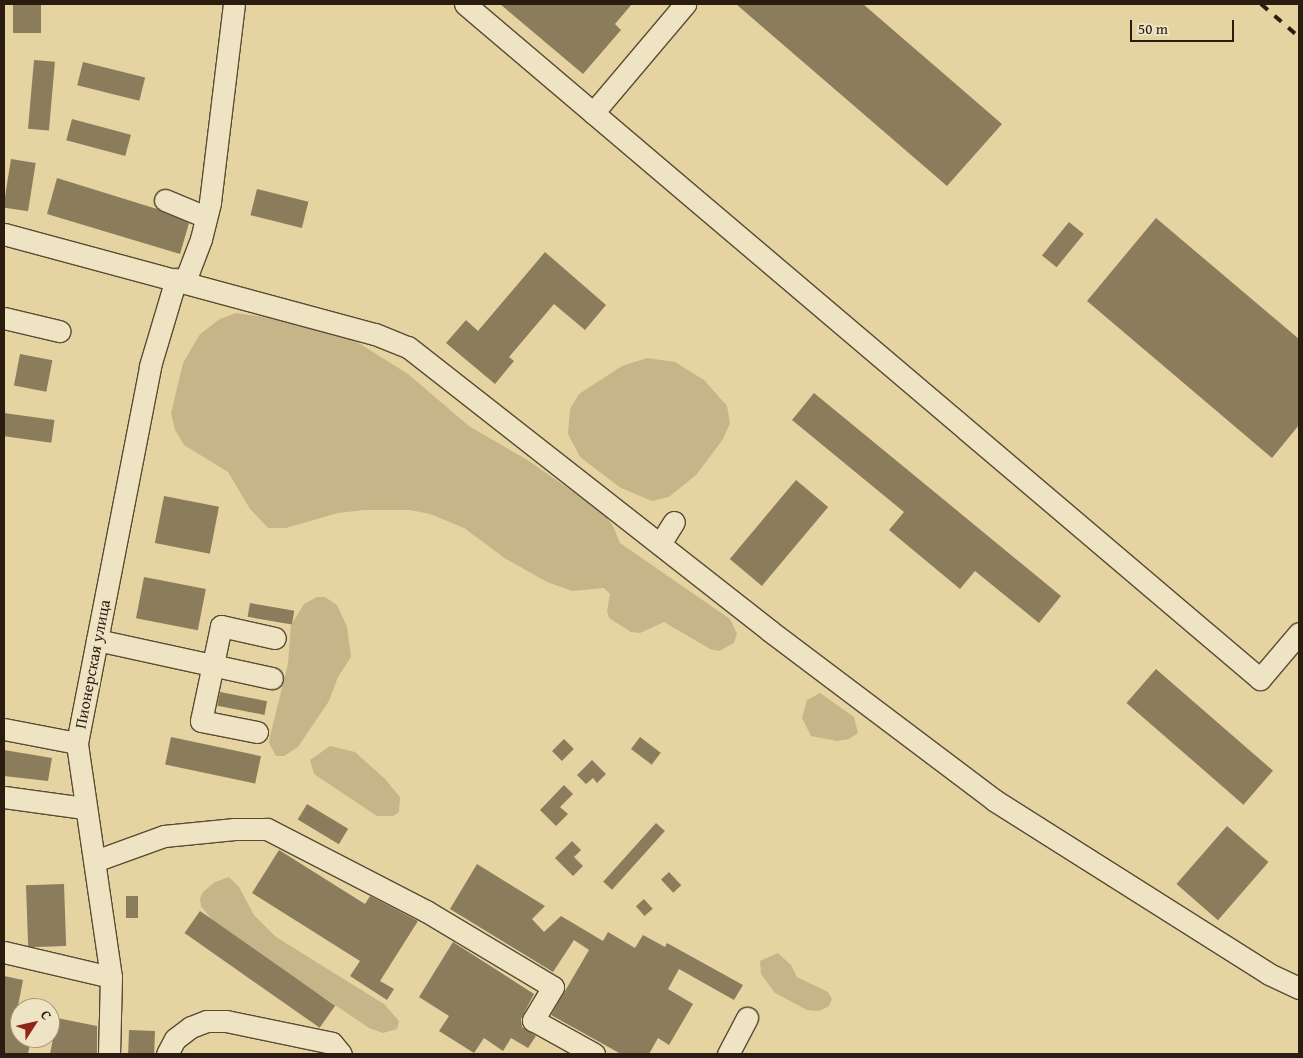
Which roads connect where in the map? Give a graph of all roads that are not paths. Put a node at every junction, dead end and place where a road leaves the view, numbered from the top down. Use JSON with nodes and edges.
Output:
{"nodes":[{"id":1,"x":234,"y":4,"type":"edge"},
{"id":2,"x":465,"y":4,"type":"edge"},
{"id":3,"x":685,"y":4,"type":"edge"},
{"id":4,"x":593,"y":113,"type":"junction"},
{"id":5,"x":165,"y":200,"type":"dead end"},
{"id":6,"x":206,"y":217,"type":"junction"},
{"id":7,"x":4,"y":234,"type":"edge"},
{"id":8,"x":180,"y":280,"type":"junction"},
{"id":9,"x":4,"y":318,"type":"edge"},
{"id":10,"x":59,"y":331,"type":"dead end"},
{"id":11,"x":674,"y":522,"type":"dead end"},
{"id":12,"x":660,"y":544,"type":"junction"},
{"id":13,"x":1299,"y":633,"type":"edge"},
{"id":14,"x":275,"y":638,"type":"dead end"},
{"id":15,"x":97,"y":640,"type":"junction"},
{"id":16,"x":213,"y":665,"type":"junction"},
{"id":17,"x":272,"y":678,"type":"dead end"},
{"id":18,"x":4,"y":729,"type":"edge"},
{"id":19,"x":257,"y":732,"type":"dead end"},
{"id":20,"x":77,"y":743,"type":"junction"},
{"id":21,"x":4,"y":797,"type":"edge"},
{"id":22,"x":84,"y":808,"type":"junction"},
{"id":23,"x":95,"y":861,"type":"junction"},
{"id":24,"x":4,"y":952,"type":"edge"},
{"id":25,"x":111,"y":977,"type":"junction"},
{"id":26,"x":1299,"y":988,"type":"edge"},
{"id":27,"x":747,"y":1018,"type":"dead end"},
{"id":28,"x":109,"y":1054,"type":"edge"},
{"id":29,"x":167,"y":1054,"type":"edge"},
{"id":30,"x":341,"y":1054,"type":"edge"},
{"id":31,"x":594,"y":1054,"type":"edge"},
{"id":32,"x":728,"y":1054,"type":"edge"}],
"edges":[{"from":1,"to":6,"type":"street","name":"Пионерская улица"},
{"from":2,"to":4,"type":"street"},
{"from":3,"to":4,"type":"street"},
{"from":4,"to":13,"type":"street"},
{"from":5,"to":6,"type":"street"},
{"from":6,"to":8,"type":"street","name":"Пионерская улица"},
{"from":7,"to":8,"type":"street"},
{"from":8,"to":12,"type":"street"},
{"from":8,"to":15,"type":"street","name":"Пионерская улица"},
{"from":9,"to":10,"type":"street"},
{"from":11,"to":12,"type":"street"},
{"from":12,"to":26,"type":"street"},
{"from":14,"to":16,"type":"street"},
{"from":15,"to":16,"type":"street"},
{"from":15,"to":20,"type":"street","name":"Пионерская улица"},
{"from":16,"to":17,"type":"street"},
{"from":16,"to":19,"type":"street"},
{"from":18,"to":20,"type":"street"},
{"from":20,"to":22,"type":"street","name":"Пионерская улица"},
{"from":21,"to":22,"type":"street"},
{"from":22,"to":23,"type":"street","name":"Пионерская улица"},
{"from":23,"to":25,"type":"street","name":"Пионерская улица"},
{"from":23,"to":31,"type":"street"},
{"from":24,"to":25,"type":"street"},
{"from":25,"to":28,"type":"street","name":"Пионерская улица"},
{"from":27,"to":32,"type":"street"},
{"from":29,"to":30,"type":"street"}]}
